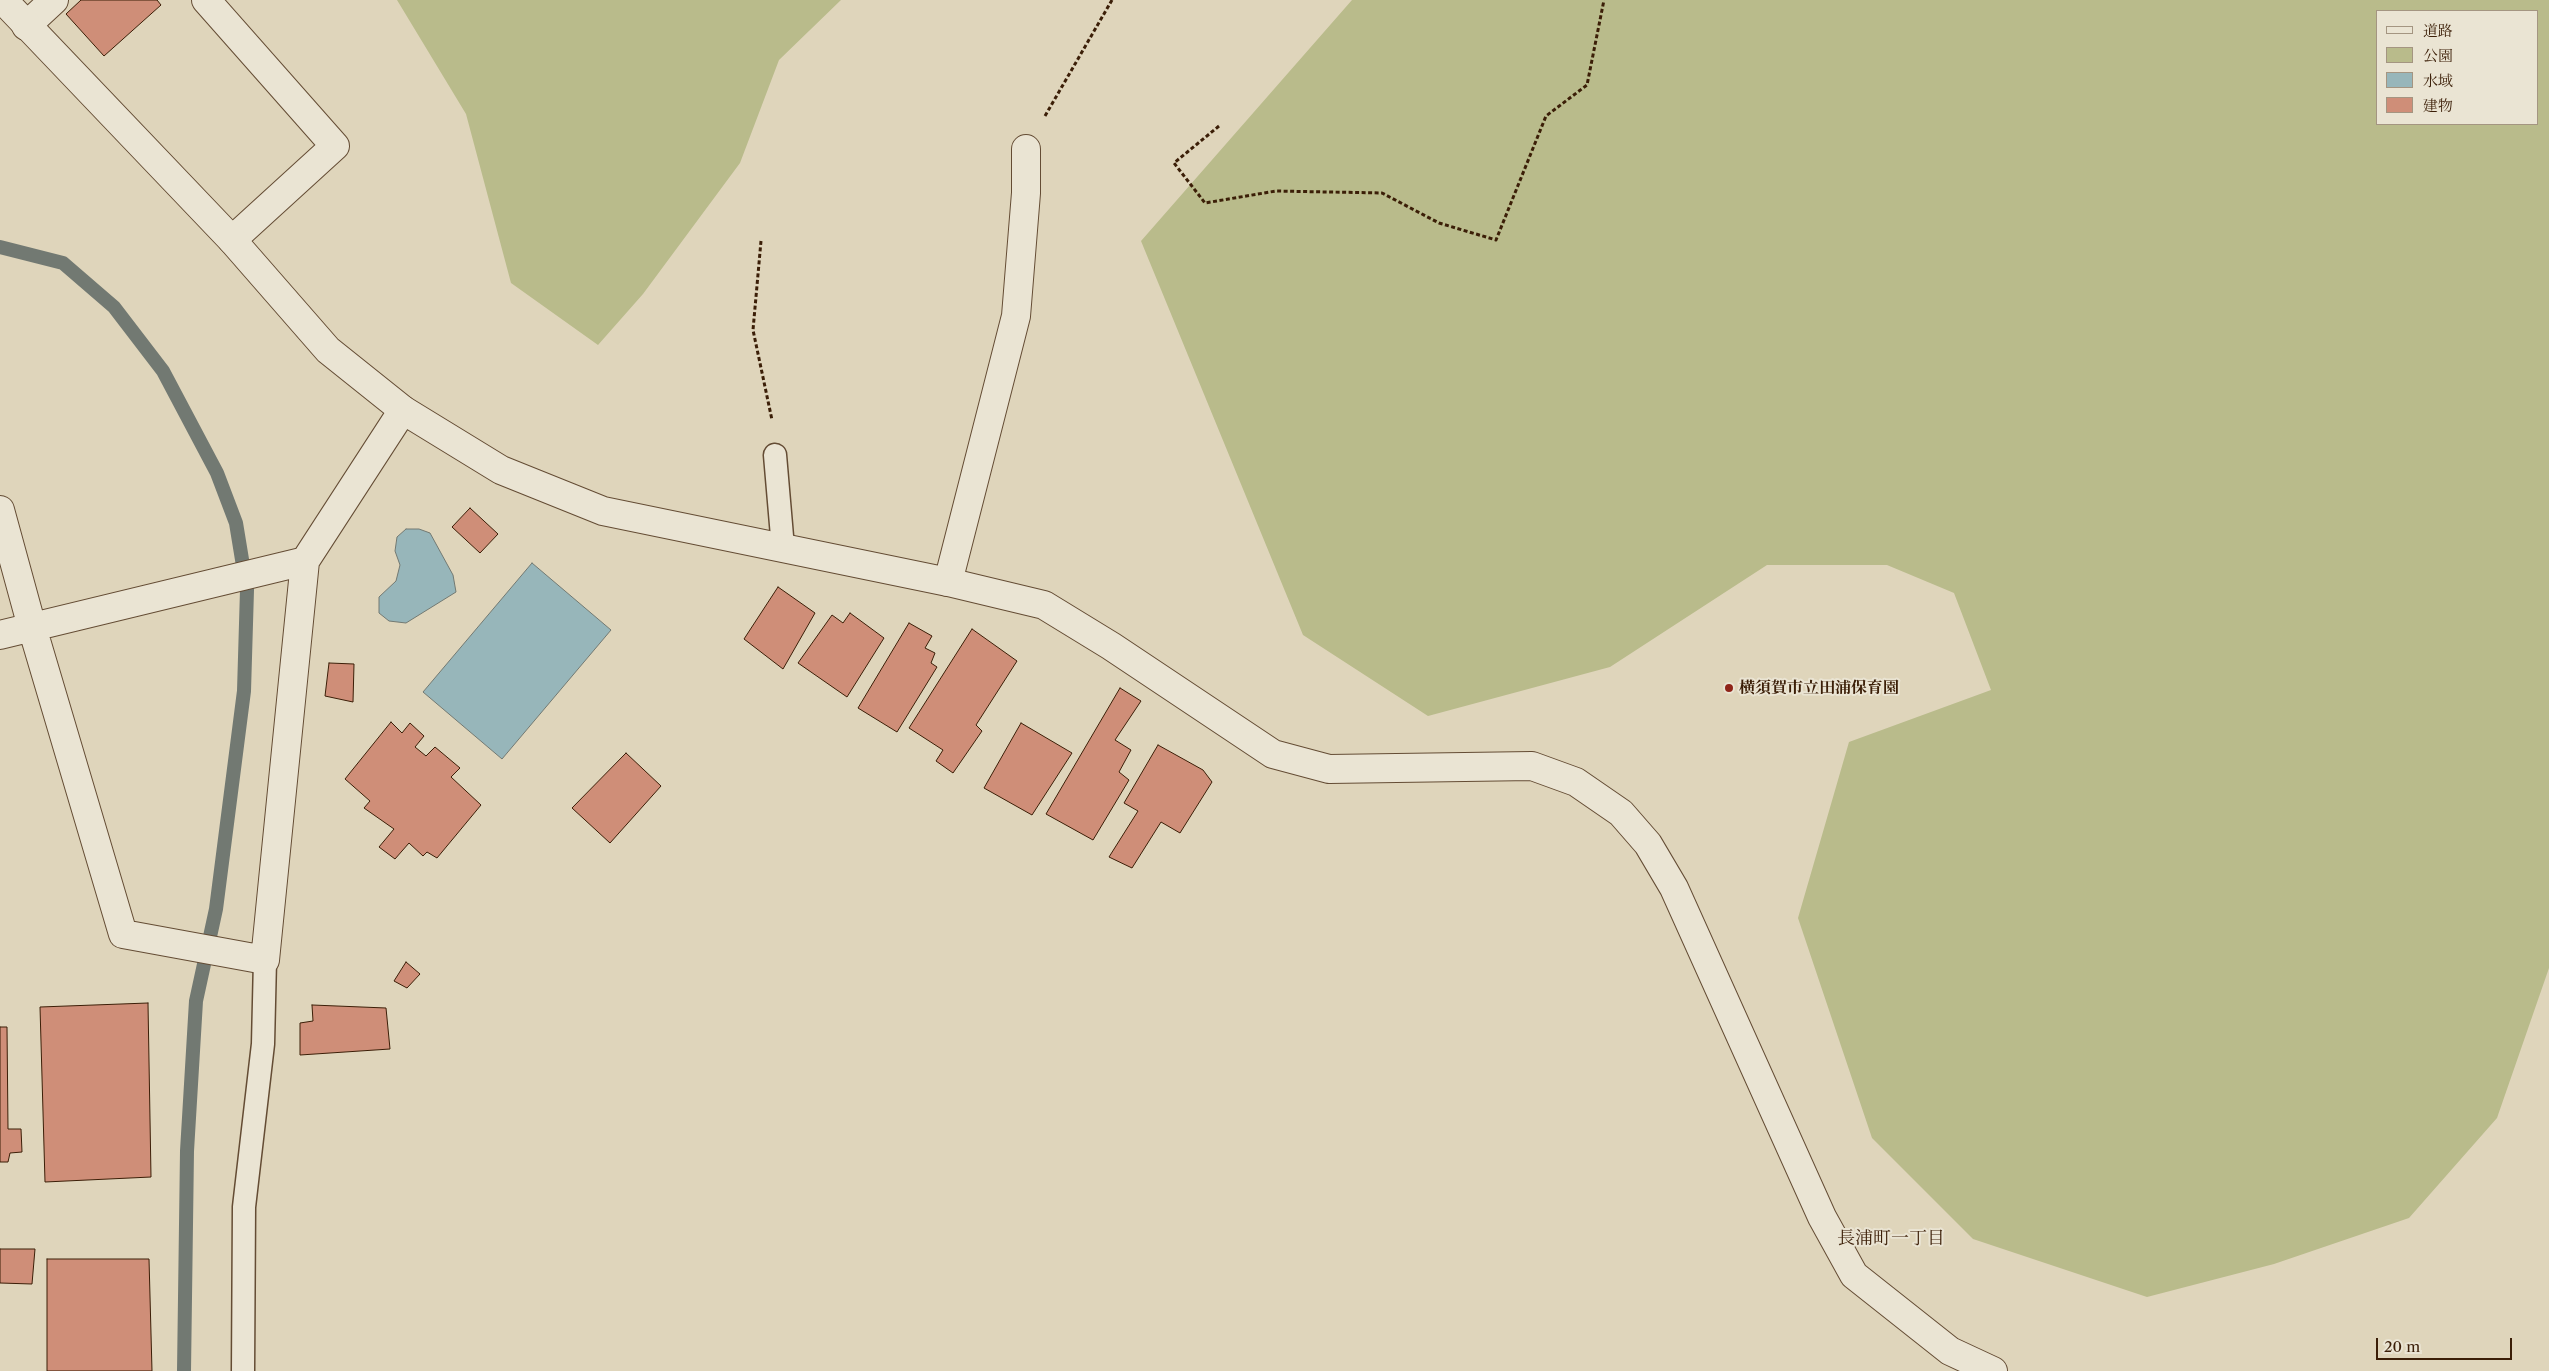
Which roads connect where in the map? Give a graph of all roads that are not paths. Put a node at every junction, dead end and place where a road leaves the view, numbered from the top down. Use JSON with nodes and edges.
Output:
{"nodes":[{"id":1,"x":3,"y":0,"type":"edge"},
{"id":2,"x":54,"y":0,"type":"edge"},
{"id":3,"x":206,"y":0,"type":"edge"},
{"id":4,"x":26,"y":26,"type":"junction"},
{"id":5,"x":1026,"y":149,"type":"road end"},
{"id":6,"x":232,"y":240,"type":"junction"},
{"id":7,"x":403,"y":410,"type":"junction"},
{"id":8,"x":775,"y":455,"type":"road end"},
{"id":9,"x":0,"y":510,"type":"edge"},
{"id":10,"x":783,"y":548,"type":"junction"},
{"id":11,"x":305,"y":561,"type":"junction"},
{"id":12,"x":948,"y":582,"type":"junction"},
{"id":13,"x":32,"y":627,"type":"junction"},
{"id":14,"x":0,"y":635,"type":"edge"},
{"id":15,"x":266,"y":960,"type":"junction"},
{"id":16,"x":242,"y":1371,"type":"edge"},
{"id":17,"x":1993,"y":1371,"type":"edge"}],
"edges":[{"from":1,"to":4,"type":"street"},
{"from":2,"to":4,"type":"street"},
{"from":3,"to":6,"type":"street"},
{"from":4,"to":6,"type":"street"},
{"from":5,"to":12,"type":"street"},
{"from":6,"to":7,"type":"street"},
{"from":7,"to":10,"type":"street"},
{"from":7,"to":11,"type":"street"},
{"from":8,"to":10,"type":"lane"},
{"from":9,"to":13,"type":"street"},
{"from":10,"to":12,"type":"street"},
{"from":11,"to":13,"type":"street"},
{"from":11,"to":15,"type":"street"},
{"from":12,"to":17,"type":"street"},
{"from":13,"to":14,"type":"street"},
{"from":13,"to":15,"type":"street"},
{"from":15,"to":16,"type":"lane"}]}
